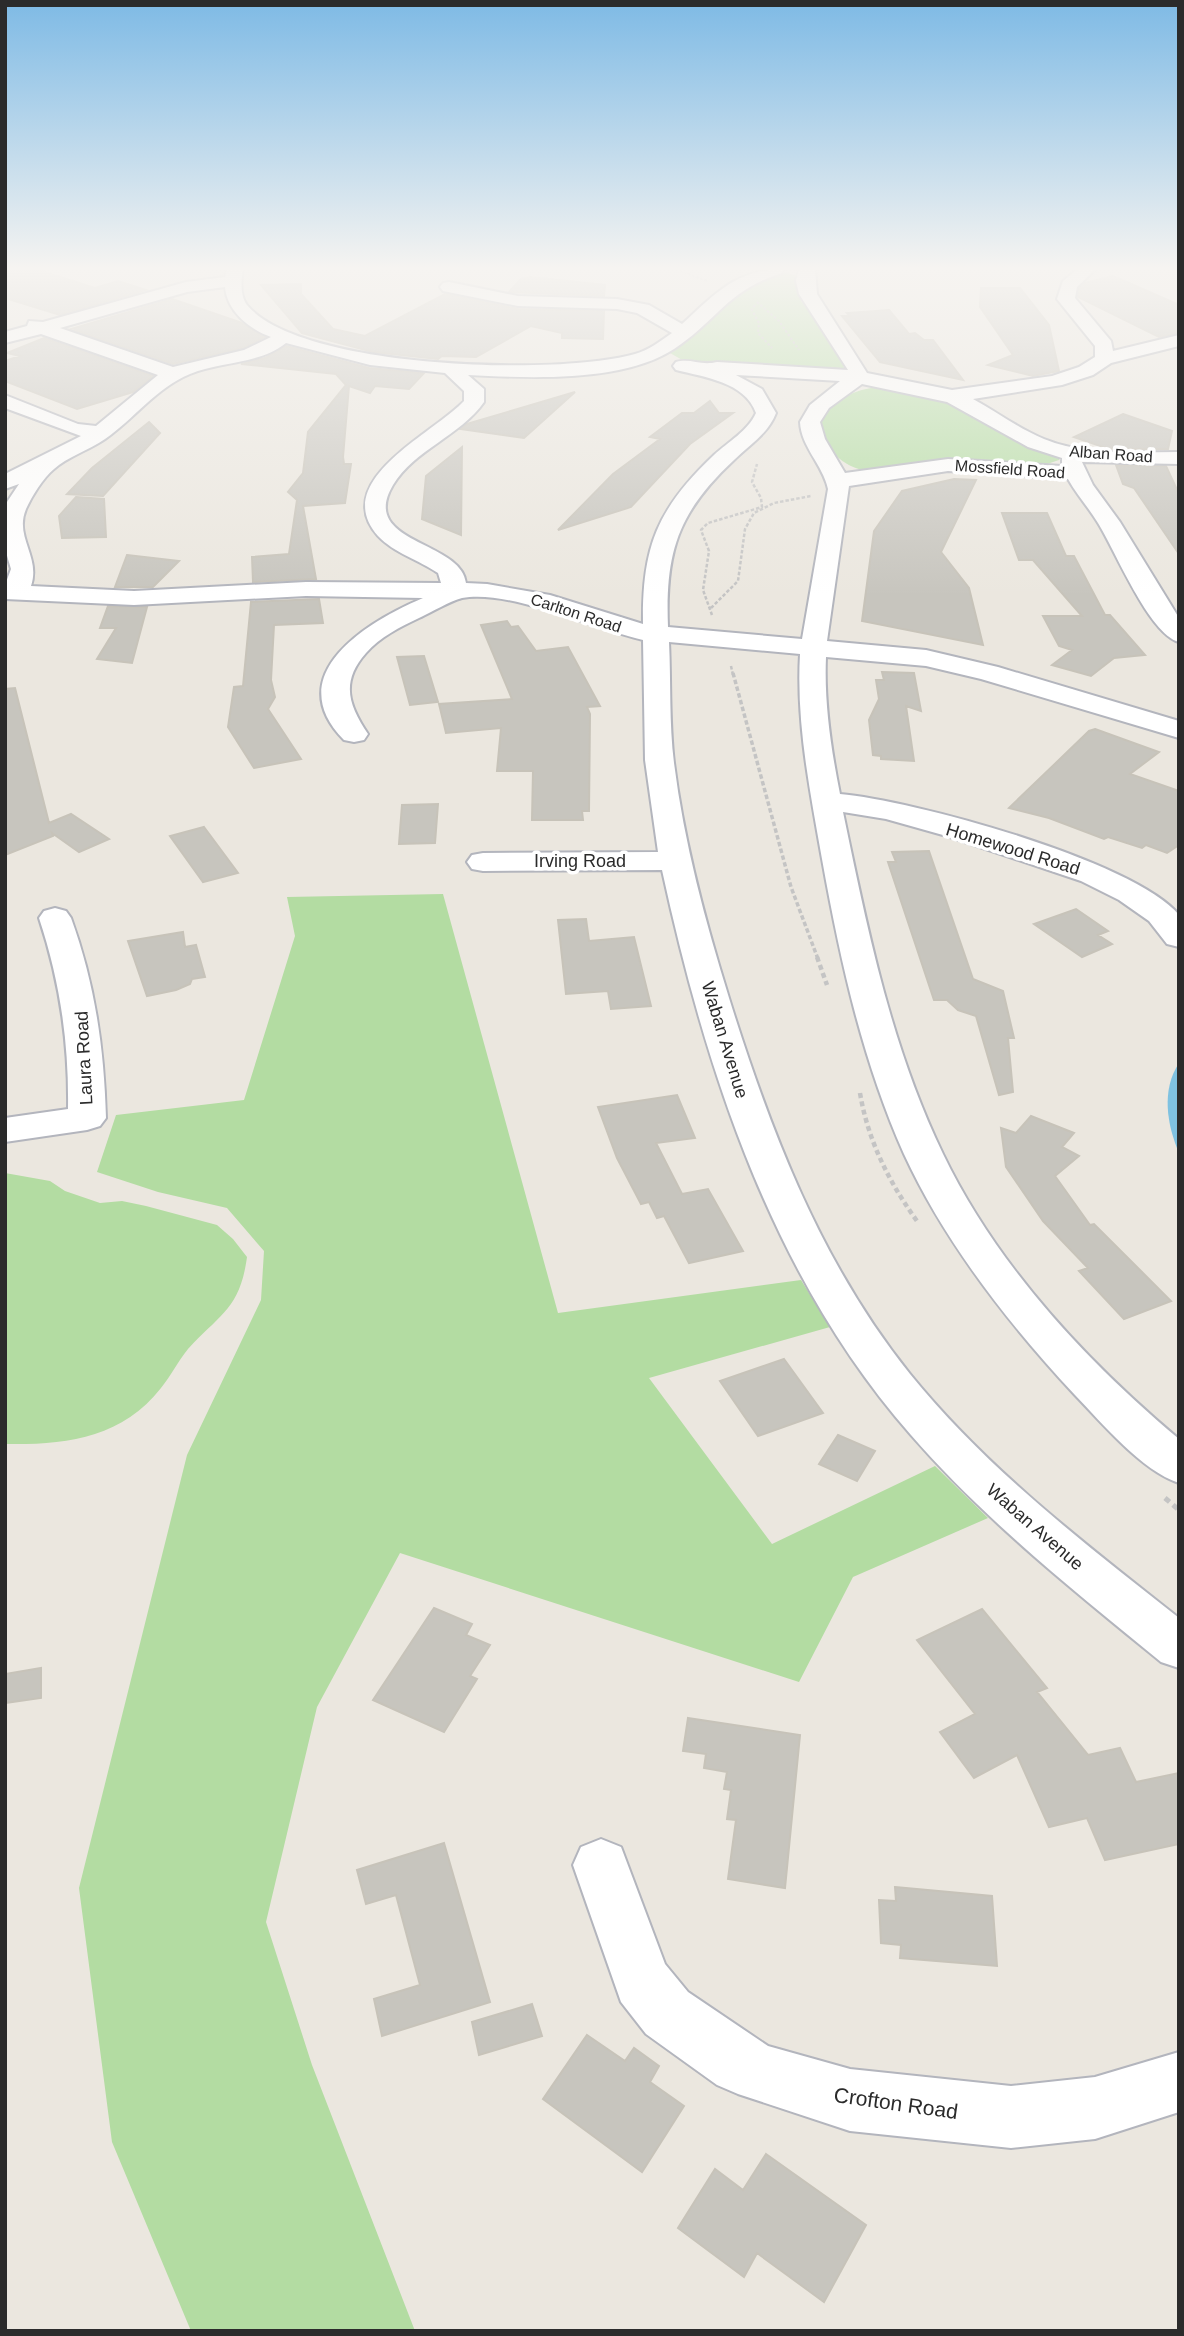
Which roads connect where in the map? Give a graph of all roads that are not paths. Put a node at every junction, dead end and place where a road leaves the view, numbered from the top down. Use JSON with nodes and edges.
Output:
{"nodes":[{"id":1,"x":169,"y":378,"type":"edge"},
{"id":2,"x":460,"y":378,"type":"edge"},
{"id":3,"x":720,"y":378,"type":"edge"},
{"id":4,"x":851,"y":378,"type":"edge"},
{"id":5,"x":1066,"y":378,"type":"edge"},
{"id":6,"x":856,"y":379,"type":"junction"},
{"id":7,"x":952,"y":396,"type":"junction"},
{"id":8,"x":5,"y":401,"type":"edge"},
{"id":9,"x":828,"y":401,"type":"junction"},
{"id":10,"x":772,"y":421,"type":"junction"},
{"id":11,"x":809,"y":432,"type":"junction"},
{"id":12,"x":99,"y":433,"type":"junction"},
{"id":13,"x":1179,"y":458,"type":"edge"},
{"id":14,"x":1075,"y":463,"type":"junction"},
{"id":15,"x":838,"y":485,"type":"junction"},
{"id":16,"x":11,"y":493,"type":"edge"},
{"id":17,"x":454,"y":589,"type":"junction"},
{"id":18,"x":11,"y":592,"type":"edge"},
{"id":19,"x":657,"y":634,"type":"junction"},
{"id":20,"x":1179,"y":634,"type":"edge"},
{"id":21,"x":814,"y":647,"type":"junction"},
{"id":22,"x":1179,"y":730,"type":"edge"},
{"id":23,"x":354,"y":734,"type":"dead end"},
{"id":24,"x":827,"y":802,"type":"junction"},
{"id":25,"x":676,"y":861,"type":"junction"},
{"id":26,"x":483,"y":862,"type":"dead end"},
{"id":27,"x":55,"y":918,"type":"dead end"},
{"id":28,"x":1179,"y":937,"type":"edge"},
{"id":29,"x":5,"y":1129,"type":"edge"},
{"id":30,"x":1179,"y":1465,"type":"edge"},
{"id":31,"x":1179,"y":1647,"type":"edge"},
{"id":32,"x":601,"y":1865,"type":"dead end"},
{"id":33,"x":1179,"y":2082,"type":"edge"}],
"edges":[{"from":1,"to":12,"type":"street"},
{"from":2,"to":17,"type":"street"},
{"from":3,"to":10,"type":"street"},
{"from":4,"to":6,"type":"street","name":"Alban Road"},
{"from":5,"to":7,"type":"street"},
{"from":6,"to":7,"type":"street","name":"Alban Road"},
{"from":6,"to":9,"type":"street"},
{"from":7,"to":14,"type":"street","name":"Alban Road"},
{"from":8,"to":12,"type":"street"},
{"from":9,"to":10,"type":"street"},
{"from":9,"to":11,"type":"street"},
{"from":10,"to":11,"type":"street"},
{"from":10,"to":19,"type":"street","name":"Waban Avenue"},
{"from":11,"to":15,"type":"street"},
{"from":12,"to":16,"type":"street"},
{"from":13,"to":14,"type":"street","name":"Alban Road"},
{"from":14,"to":15,"type":"street","name":"Mossfield Road"},
{"from":14,"to":20,"type":"street","name":"Mossfield Road"},
{"from":15,"to":21,"type":"street"},
{"from":16,"to":18,"type":"street"},
{"from":17,"to":18,"type":"street","name":"Carlton Road"},
{"from":17,"to":19,"type":"street","name":"Carlton Road"},
{"from":17,"to":23,"type":"street"},
{"from":19,"to":21,"type":"street","name":"Carlton Road"},
{"from":19,"to":25,"type":"street","name":"Waban Avenue"},
{"from":21,"to":22,"type":"street","name":"Carlton Road"},
{"from":21,"to":24,"type":"street"},
{"from":24,"to":28,"type":"street","name":"Homewood Road"},
{"from":24,"to":30,"type":"street"},
{"from":25,"to":26,"type":"street","name":"Irving Road"},
{"from":25,"to":31,"type":"street","name":"Waban Avenue"},
{"from":27,"to":29,"type":"street","name":"Laura Road"},
{"from":32,"to":33,"type":"street","name":"Crofton Road"}]}
